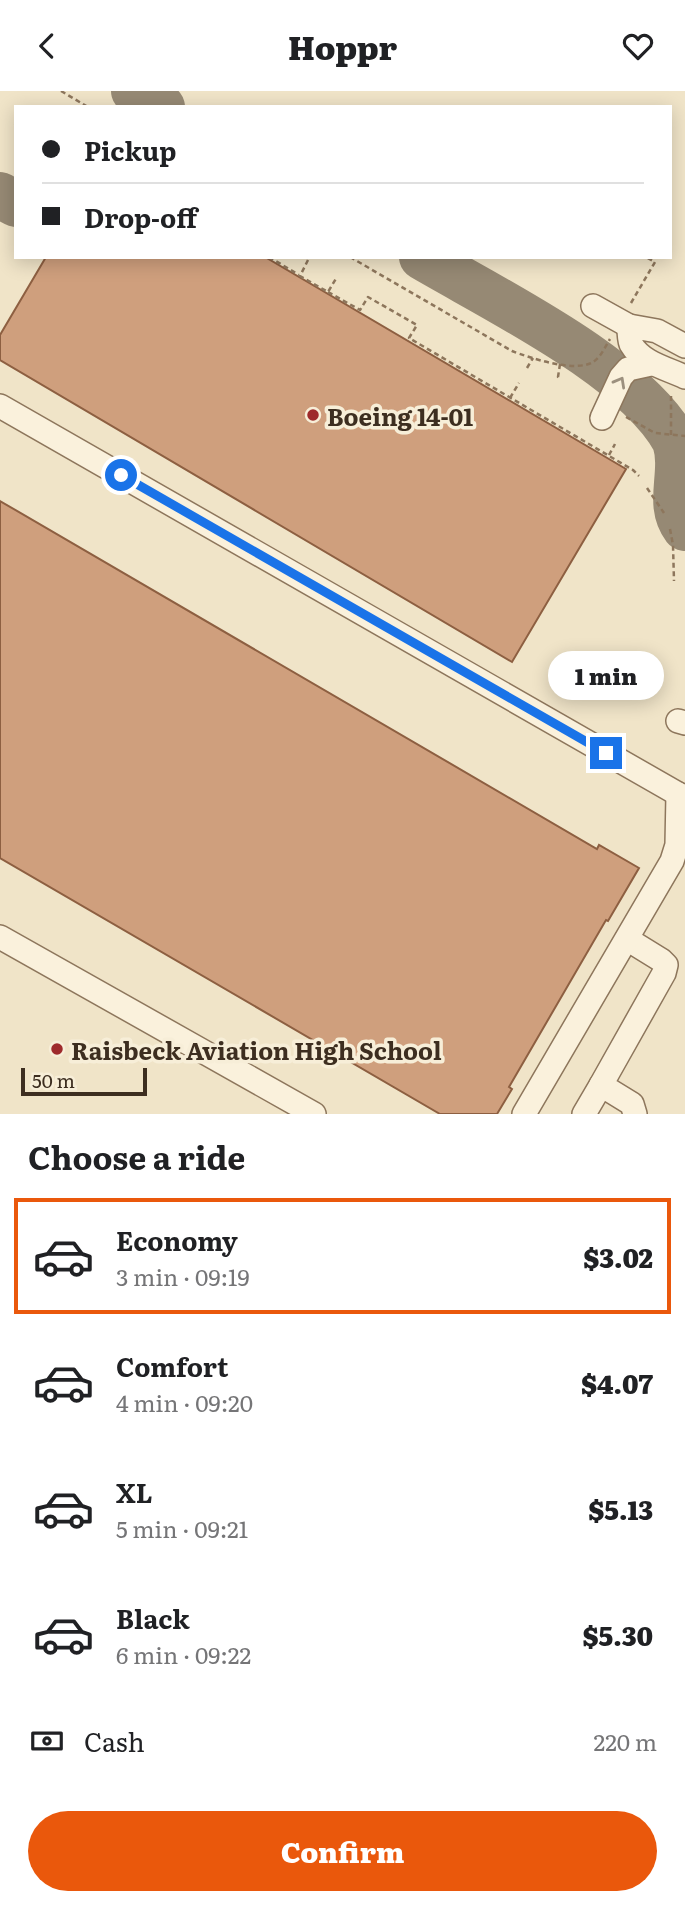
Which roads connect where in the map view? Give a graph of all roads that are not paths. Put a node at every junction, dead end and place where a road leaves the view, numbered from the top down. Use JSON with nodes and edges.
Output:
{"nodes":[{"id":1,"x":593,"y":306,"type":"dead end"},
{"id":2,"x":623,"y":323,"type":"junction"},
{"id":3,"x":685,"y":346,"type":"edge"},
{"id":4,"x":651,"y":364,"type":"junction"},
{"id":5,"x":678,"y":383,"type":"edge"},
{"id":6,"x":0,"y":406,"type":"edge"},
{"id":7,"x":602,"y":418,"type":"dead end"},
{"id":8,"x":682,"y":796,"type":"edge"},
{"id":9,"x":0,"y":937,"type":"edge"},
{"id":10,"x":627,"y":939,"type":"junction"},
{"id":11,"x":601,"y":1085,"type":"junction"},
{"id":12,"x":314,"y":1114,"type":"edge"},
{"id":13,"x":524,"y":1114,"type":"edge"},
{"id":14,"x":584,"y":1114,"type":"edge"},
{"id":15,"x":635,"y":1114,"type":"edge"}],
"edges":[{"from":1,"to":2,"type":"lane"},
{"from":2,"to":3,"type":"lane"},
{"from":2,"to":4,"type":"lane"},
{"from":4,"to":5,"type":"lane"},
{"from":7,"to":4,"type":"lane","one_way":true},
{"from":6,"to":8,"type":"lane"},
{"from":8,"to":10,"type":"lane"},
{"from":9,"to":12,"type":"lane"},
{"from":10,"to":11,"type":"lane"},
{"from":10,"to":13,"type":"lane"},
{"from":11,"to":14,"type":"lane"},
{"from":11,"to":15,"type":"lane"}]}
